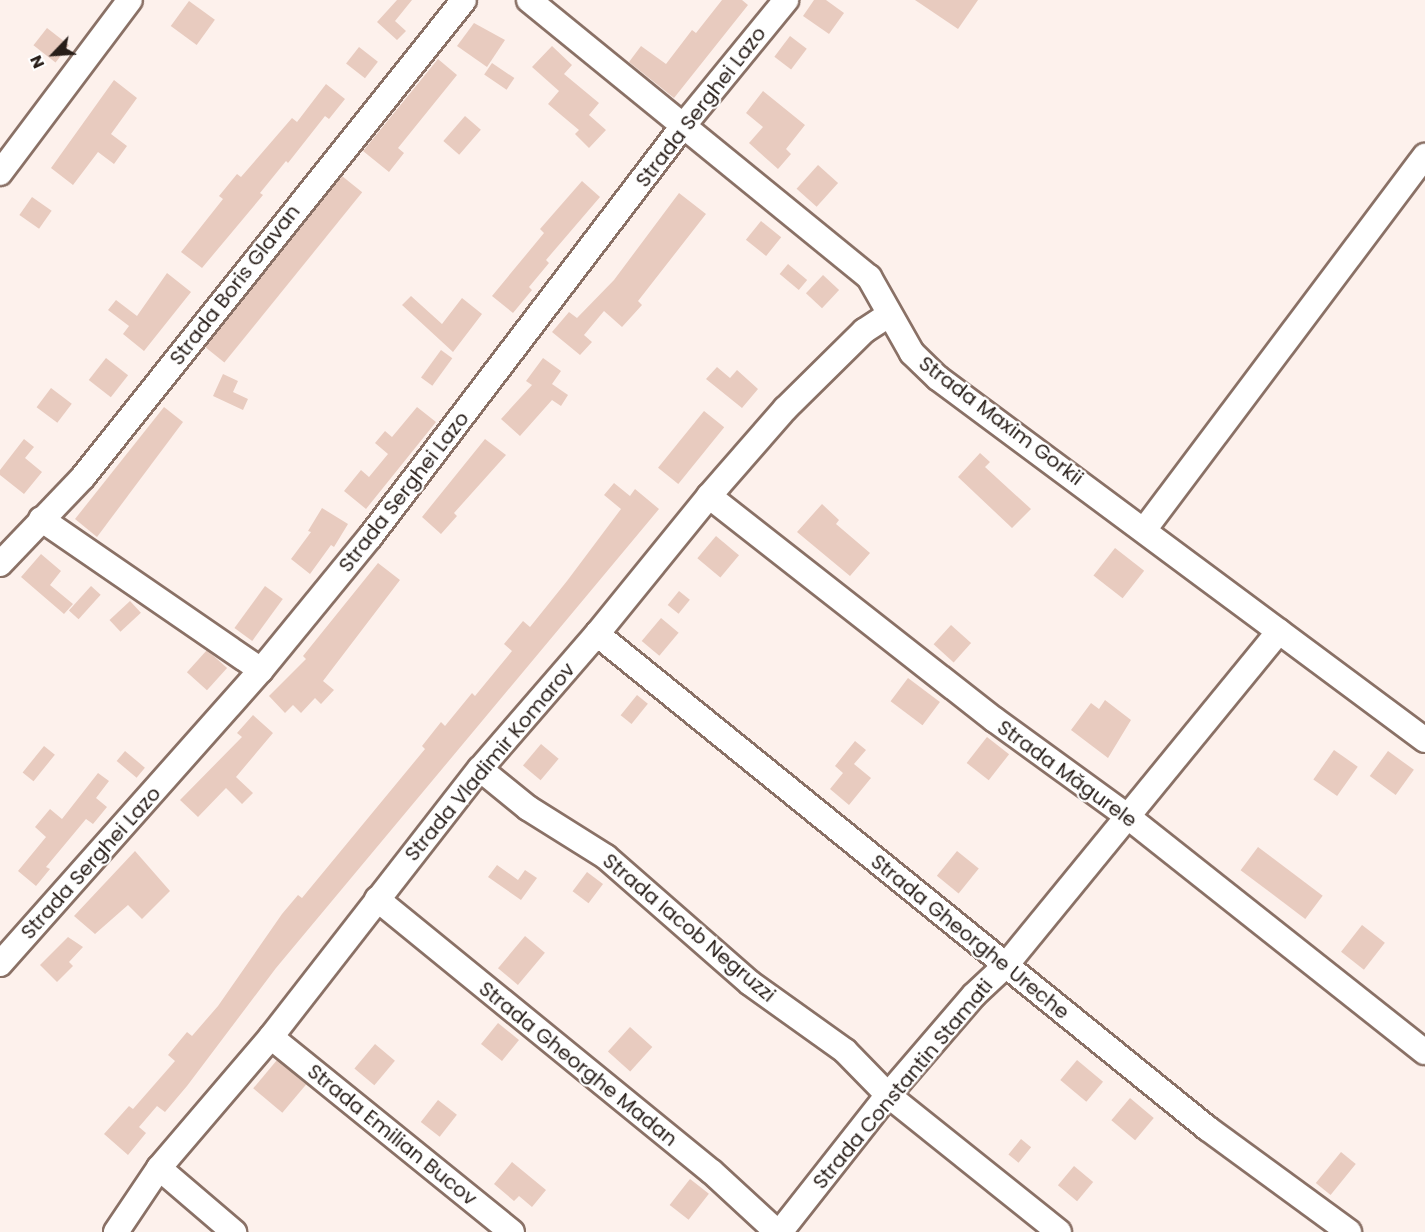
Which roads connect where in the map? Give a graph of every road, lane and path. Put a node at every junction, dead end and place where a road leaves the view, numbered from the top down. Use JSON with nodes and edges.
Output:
{"nodes":[{"id":1,"x":130,"y":0,"type":"edge"},
{"id":2,"x":464,"y":0,"type":"edge"},
{"id":3,"x":529,"y":0,"type":"edge"},
{"id":4,"x":786,"y":0,"type":"edge"},
{"id":5,"x":682,"y":126,"type":"junction"},
{"id":6,"x":1425,"y":156,"type":"edge"},
{"id":7,"x":0,"y":173,"type":"edge"},
{"id":8,"x":889,"y":315,"type":"junction"},
{"id":9,"x":709,"y":496,"type":"junction"},
{"id":10,"x":41,"y":519,"type":"junction"},
{"id":11,"x":1144,"y":530,"type":"junction"},
{"id":12,"x":0,"y":564,"type":"edge"},
{"id":13,"x":1279,"y":632,"type":"junction"},
{"id":14,"x":597,"y":634,"type":"junction"},
{"id":15,"x":261,"y":670,"type":"junction"},
{"id":16,"x":1425,"y":740,"type":"edge"},
{"id":17,"x":480,"y":770,"type":"junction"},
{"id":18,"x":1127,"y":816,"type":"junction"},
{"id":19,"x":377,"y":899,"type":"junction"},
{"id":20,"x":0,"y":964,"type":"edge"},
{"id":21,"x":1006,"y":965,"type":"junction"},
{"id":22,"x":271,"y":1037,"type":"junction"},
{"id":23,"x":1425,"y":1053,"type":"edge"},
{"id":24,"x":888,"y":1095,"type":"junction"},
{"id":25,"x":159,"y":1168,"type":"junction"},
{"id":26,"x":116,"y":1232,"type":"edge"},
{"id":27,"x":234,"y":1232,"type":"edge"},
{"id":28,"x":512,"y":1232,"type":"edge"},
{"id":29,"x":778,"y":1232,"type":"edge"},
{"id":30,"x":1059,"y":1232,"type":"edge"},
{"id":31,"x":1349,"y":1232,"type":"edge"}],
"edges":[{"from":1,"to":7,"type":"street"},
{"from":2,"to":10,"type":"street","name":"Strada Boris Glavan"},
{"from":3,"to":5,"type":"street","name":"Strada Maxim Gorkii"},
{"from":4,"to":5,"type":"street","name":"Strada Serghei Lazo"},
{"from":5,"to":8,"type":"street","name":"Strada Maxim Gorkii"},
{"from":5,"to":15,"type":"street","name":"Strada Serghei Lazo"},
{"from":6,"to":11,"type":"street"},
{"from":8,"to":9,"type":"street","name":"Strada Vladimir Komarov"},
{"from":8,"to":11,"type":"street","name":"Strada Maxim Gorkii"},
{"from":9,"to":14,"type":"street","name":"Strada Vladimir Komarov"},
{"from":9,"to":18,"type":"street","name":"Strada Măgurele"},
{"from":10,"to":12,"type":"street","name":"Strada Boris Glavan"},
{"from":10,"to":15,"type":"street"},
{"from":11,"to":13,"type":"street","name":"Strada Maxim Gorkii"},
{"from":13,"to":16,"type":"street","name":"Strada Maxim Gorkii"},
{"from":13,"to":18,"type":"street","name":"Strada Constantin Stamati"},
{"from":14,"to":17,"type":"street","name":"Strada Vladimir Komarov"},
{"from":14,"to":21,"type":"street","name":"Strada Gheorghe Ureche"},
{"from":15,"to":20,"type":"street","name":"Strada Serghei Lazo"},
{"from":17,"to":19,"type":"street","name":"Strada Vladimir Komarov"},
{"from":17,"to":24,"type":"street","name":"Strada Iacob Negruzzi"},
{"from":18,"to":21,"type":"street","name":"Strada Constantin Stamati"},
{"from":18,"to":23,"type":"street","name":"Strada Măgurele"},
{"from":19,"to":22,"type":"street","name":"Strada Vladimir Komarov"},
{"from":19,"to":29,"type":"street","name":"Strada Gheorghe Madan"},
{"from":21,"to":24,"type":"street","name":"Strada Constantin Stamati"},
{"from":21,"to":31,"type":"street","name":"Strada Gheorghe Ureche"},
{"from":22,"to":25,"type":"street","name":"Strada Vladimir Komarov"},
{"from":22,"to":28,"type":"street","name":"Strada Emilian Bucov"},
{"from":24,"to":29,"type":"street","name":"Strada Constantin Stamati"},
{"from":24,"to":30,"type":"street","name":"Strada Iacob Negruzzi"},
{"from":25,"to":26,"type":"street","name":"Strada Vladimir Komarov"},
{"from":25,"to":27,"type":"street"}]}
